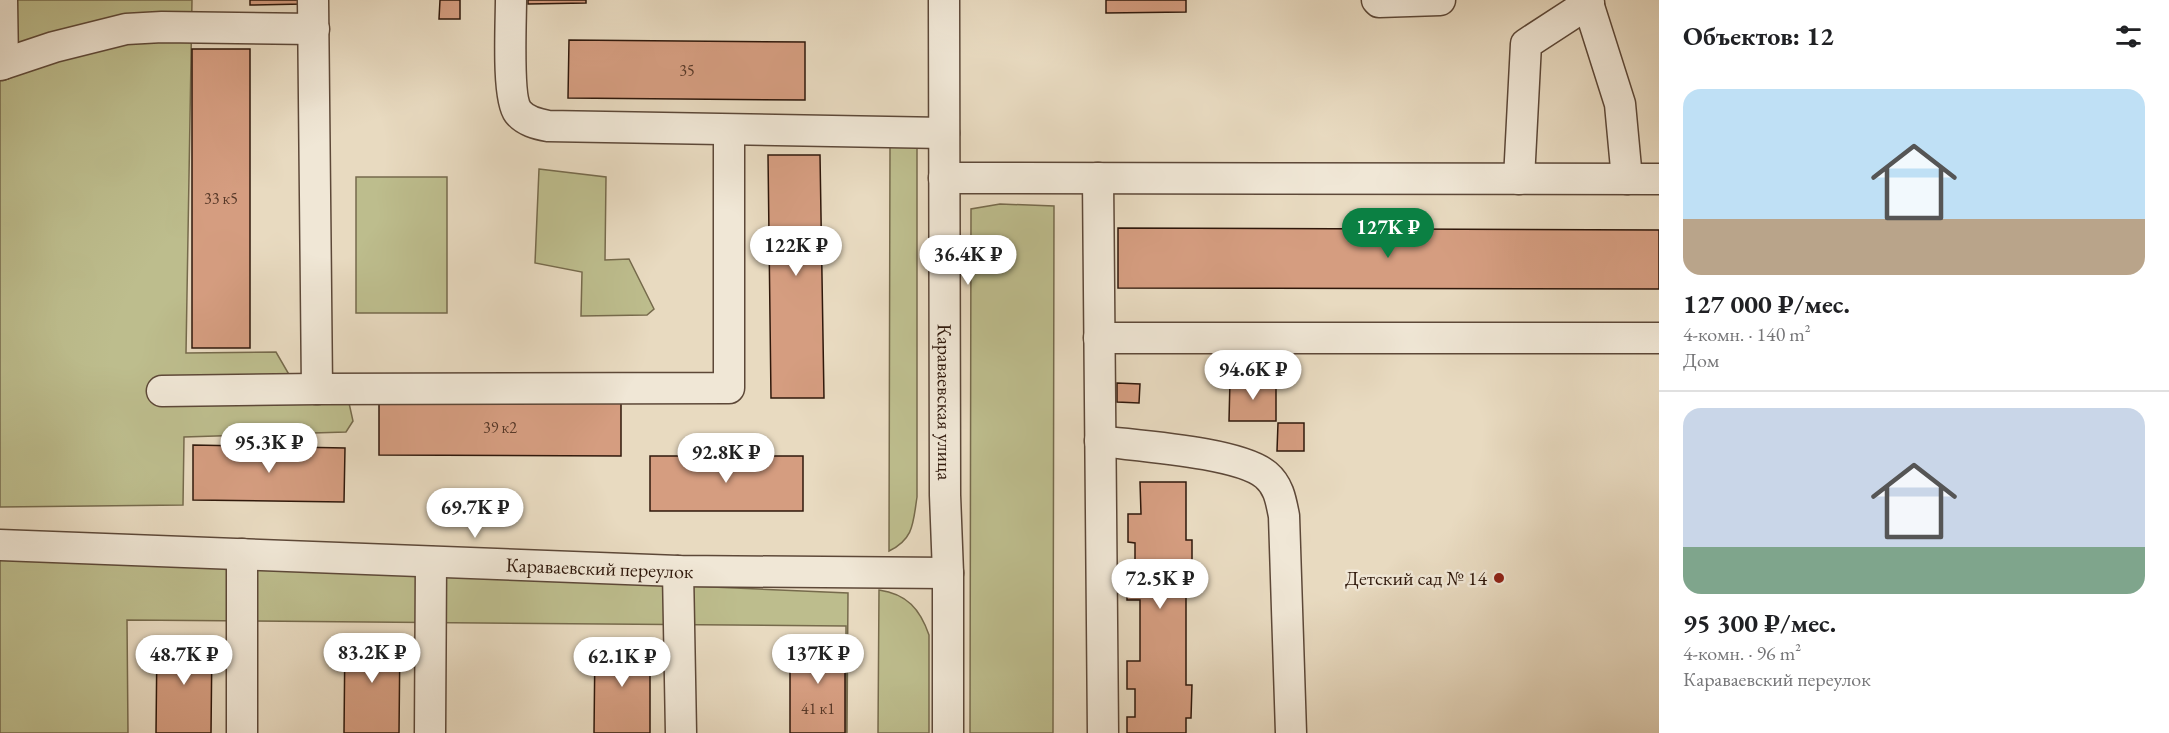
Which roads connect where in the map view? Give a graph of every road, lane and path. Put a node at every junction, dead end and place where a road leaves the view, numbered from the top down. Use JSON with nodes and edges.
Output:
{"nodes":[{"id":1,"x":2,"y":0,"type":"edge"},
{"id":2,"x":511,"y":0,"type":"edge"},
{"id":3,"x":944,"y":0,"type":"edge"},
{"id":4,"x":1377,"y":0,"type":"edge"},
{"id":5,"x":1440,"y":0,"type":"edge"},
{"id":6,"x":1588,"y":1,"type":"edge"},
{"id":7,"x":314,"y":14,"type":"edge"},
{"id":8,"x":2,"y":65,"type":"edge"},
{"id":9,"x":729,"y":130,"type":"junction"},
{"id":10,"x":944,"y":133,"type":"junction"},
{"id":11,"x":944,"y":178,"type":"junction"},
{"id":12,"x":1098,"y":178,"type":"junction"},
{"id":13,"x":1519,"y":179,"type":"junction"},
{"id":14,"x":1627,"y":179,"type":"junction"},
{"id":15,"x":1659,"y":179,"type":"edge"},
{"id":16,"x":1099,"y":338,"type":"junction"},
{"id":17,"x":1659,"y":338,"type":"edge"},
{"id":18,"x":317,"y":389,"type":"junction"},
{"id":19,"x":162,"y":391,"type":"dead end"},
{"id":20,"x":1100,"y":441,"type":"junction"},
{"id":21,"x":0,"y":545,"type":"edge"},
{"id":22,"x":242,"y":554,"type":"junction"},
{"id":23,"x":431,"y":561,"type":"junction"},
{"id":24,"x":678,"y":571,"type":"junction"},
{"id":25,"x":948,"y":573,"type":"junction"},
{"id":26,"x":242,"y":733,"type":"edge"},
{"id":27,"x":430,"y":733,"type":"edge"},
{"id":28,"x":681,"y":733,"type":"edge"},
{"id":29,"x":948,"y":733,"type":"edge"},
{"id":30,"x":1103,"y":733,"type":"edge"},
{"id":31,"x":1291,"y":733,"type":"edge"}],
"edges":[{"from":1,"to":8,"type":"street"},
{"from":2,"to":9,"type":"street"},
{"from":3,"to":10,"type":"street","name":"Караваевская улица"},
{"from":4,"to":5,"type":"street"},
{"from":6,"to":13,"type":"street"},
{"from":6,"to":14,"type":"street"},
{"from":7,"to":8,"type":"street"},
{"from":7,"to":18,"type":"street"},
{"from":9,"to":10,"type":"street"},
{"from":9,"to":18,"type":"street"},
{"from":10,"to":11,"type":"street","name":"Караваевская улица"},
{"from":11,"to":12,"type":"street"},
{"from":11,"to":25,"type":"street","name":"Караваевская улица"},
{"from":12,"to":13,"type":"street"},
{"from":12,"to":16,"type":"street"},
{"from":13,"to":14,"type":"street"},
{"from":14,"to":15,"type":"street"},
{"from":16,"to":17,"type":"street"},
{"from":16,"to":20,"type":"street"},
{"from":18,"to":19,"type":"street"},
{"from":20,"to":30,"type":"street"},
{"from":20,"to":31,"type":"street"},
{"from":21,"to":22,"type":"street","name":"Караваевский переулок"},
{"from":22,"to":23,"type":"street","name":"Караваевский переулок"},
{"from":22,"to":26,"type":"street"},
{"from":23,"to":24,"type":"street","name":"Караваевский переулок"},
{"from":23,"to":27,"type":"street"},
{"from":24,"to":25,"type":"street","name":"Караваевский переулок"},
{"from":24,"to":28,"type":"street"},
{"from":25,"to":29,"type":"street","name":"Караваевская улица"}]}
